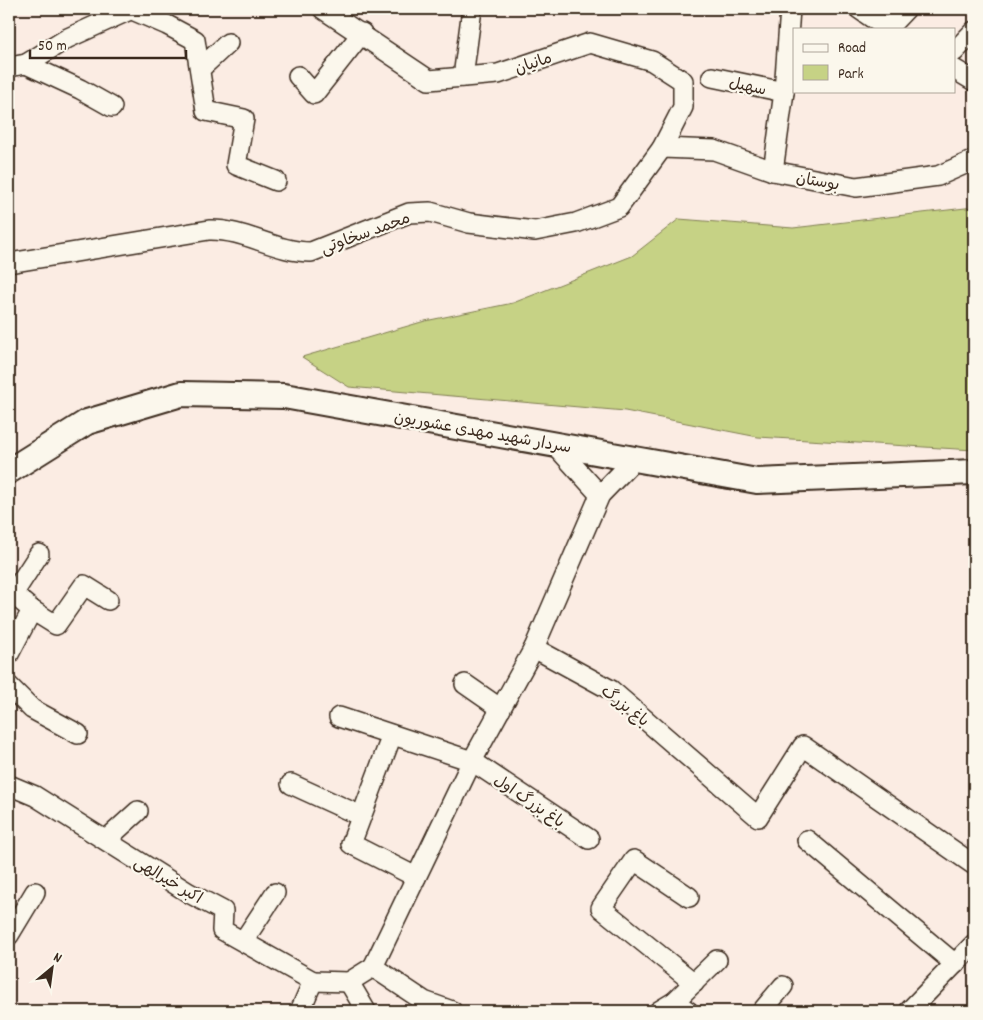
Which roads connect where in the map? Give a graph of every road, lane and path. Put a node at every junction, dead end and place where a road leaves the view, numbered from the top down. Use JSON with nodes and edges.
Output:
{"nodes":[{"id":1,"x":130,"y":9,"type":"edge"},
{"id":2,"x":323,"y":9,"type":"edge"},
{"id":3,"x":472,"y":9,"type":"edge"},
{"id":4,"x":790,"y":9,"type":"edge"},
{"id":5,"x":859,"y":9,"type":"edge"},
{"id":6,"x":906,"y":9,"type":"edge"},
{"id":7,"x":887,"y":28,"type":"edge"},
{"id":8,"x":889,"y":28,"type":"edge"},
{"id":9,"x":974,"y":31,"type":"edge"},
{"id":10,"x":362,"y":33,"type":"junction"},
{"id":11,"x":228,"y":43,"type":"dead end"},
{"id":12,"x":956,"y":50,"type":"edge"},
{"id":13,"x":17,"y":66,"type":"edge"},
{"id":14,"x":200,"y":69,"type":"junction"},
{"id":15,"x":956,"y":70,"type":"edge"},
{"id":16,"x":298,"y":76,"type":"dead end"},
{"id":17,"x":463,"y":77,"type":"junction"},
{"id":18,"x":712,"y":77,"type":"dead end"},
{"id":19,"x":974,"y":81,"type":"edge"},
{"id":20,"x":784,"y":92,"type":"junction"},
{"id":21,"x":112,"y":107,"type":"dead end"},
{"id":22,"x":662,"y":148,"type":"junction"},
{"id":23,"x":974,"y":160,"type":"edge"},
{"id":24,"x":773,"y":172,"type":"junction"},
{"id":25,"x":276,"y":181,"type":"dead end"},
{"id":26,"x":9,"y":263,"type":"edge"},
{"id":27,"x":554,"y":444,"type":"junction"},
{"id":28,"x":635,"y":459,"type":"junction"},
{"id":29,"x":9,"y":470,"type":"edge"},
{"id":30,"x":974,"y":472,"type":"edge"},
{"id":31,"x":600,"y":495,"type":"junction"},
{"id":32,"x":39,"y":554,"type":"dead end"},
{"id":33,"x":108,"y":600,"type":"dead end"},
{"id":34,"x":32,"y":610,"type":"junction"},
{"id":35,"x":534,"y":648,"type":"junction"},
{"id":36,"x":9,"y":654,"type":"edge"},
{"id":37,"x":465,"y":684,"type":"dead end"},
{"id":38,"x":9,"y":686,"type":"edge"},
{"id":39,"x":501,"y":709,"type":"junction"},
{"id":40,"x":339,"y":717,"type":"dead end"},
{"id":41,"x":78,"y":734,"type":"dead end"},
{"id":42,"x":392,"y":735,"type":"junction"},
{"id":43,"x":472,"y":761,"type":"junction"},
{"id":44,"x":291,"y":784,"type":"dead end"},
{"id":45,"x":9,"y":785,"type":"edge"},
{"id":46,"x":138,"y":811,"type":"dead end"},
{"id":47,"x":361,"y":816,"type":"junction"},
{"id":48,"x":589,"y":839,"type":"dead end"},
{"id":49,"x":106,"y":840,"type":"junction"},
{"id":50,"x":807,"y":840,"type":"dead end"},
{"id":51,"x":974,"y":864,"type":"edge"},
{"id":52,"x":416,"y":877,"type":"junction"},
{"id":53,"x":35,"y":892,"type":"dead end"},
{"id":54,"x":275,"y":894,"type":"dead end"},
{"id":55,"x":689,"y":897,"type":"dead end"},
{"id":56,"x":9,"y":935,"type":"edge"},
{"id":57,"x":244,"y":940,"type":"junction"},
{"id":58,"x":974,"y":944,"type":"edge"},
{"id":59,"x":717,"y":960,"type":"dead end"},
{"id":60,"x":955,"y":964,"type":"junction"},
{"id":61,"x":373,"y":967,"type":"junction"},
{"id":62,"x":313,"y":981,"type":"junction"},
{"id":63,"x":349,"y":982,"type":"junction"},
{"id":64,"x":694,"y":983,"type":"junction"},
{"id":65,"x":783,"y":986,"type":"dead end"},
{"id":66,"x":674,"y":1008,"type":"edge"},
{"id":67,"x":300,"y":1011,"type":"edge"},
{"id":68,"x":366,"y":1011,"type":"edge"},
{"id":69,"x":452,"y":1011,"type":"edge"},
{"id":70,"x":762,"y":1011,"type":"edge"},
{"id":71,"x":909,"y":1011,"type":"edge"}],
"edges":[{"from":1,"to":13,"type":"street"},
{"from":1,"to":14,"type":"street"},
{"from":2,"to":10,"type":"street","name":"مانیان"},
{"from":3,"to":17,"type":"street"},
{"from":4,"to":20,"type":"street"},
{"from":5,"to":7,"type":"street"},
{"from":6,"to":8,"type":"street"},
{"from":9,"to":12,"type":"street"},
{"from":10,"to":16,"type":"street"},
{"from":10,"to":17,"type":"street","name":"مانیان"},
{"from":11,"to":14,"type":"street"},
{"from":13,"to":21,"type":"street"},
{"from":14,"to":25,"type":"street"},
{"from":15,"to":19,"type":"street"},
{"from":17,"to":22,"type":"street","name":"مانیان"},
{"from":18,"to":20,"type":"street","name":"سهیل"},
{"from":20,"to":24,"type":"street"},
{"from":22,"to":24,"type":"street","name":"بوستان"},
{"from":22,"to":26,"type":"street","name":"محمد سخاوتی"},
{"from":23,"to":24,"type":"street","name":"بوستان"},
{"from":27,"to":28,"type":"street","name":"سردار شهید مهدی عشوریون"},
{"from":27,"to":29,"type":"street","name":"سردار شهید مهدی عشوریون"},
{"from":27,"to":31,"type":"street"},
{"from":28,"to":30,"type":"street","name":"سردار شهید مهدی عشوریون"},
{"from":28,"to":31,"type":"street"},
{"from":31,"to":35,"type":"street"},
{"from":32,"to":34,"type":"street"},
{"from":33,"to":34,"type":"street"},
{"from":34,"to":36,"type":"street"},
{"from":35,"to":39,"type":"street"},
{"from":35,"to":51,"type":"street","name":"باغ بزرگ"},
{"from":37,"to":39,"type":"street"},
{"from":38,"to":41,"type":"street"},
{"from":39,"to":43,"type":"street"},
{"from":40,"to":42,"type":"street","name":"باغ بزرگ اول"},
{"from":42,"to":43,"type":"street","name":"باغ بزرگ اول"},
{"from":42,"to":47,"type":"street"},
{"from":43,"to":48,"type":"street","name":"باغ بزرگ اول"},
{"from":43,"to":52,"type":"street"},
{"from":44,"to":47,"type":"street"},
{"from":45,"to":49,"type":"street","name":"اکبر خیرالهی"},
{"from":46,"to":49,"type":"street"},
{"from":47,"to":52,"type":"street"},
{"from":49,"to":57,"type":"street","name":"اکبر خیرالهی"},
{"from":50,"to":60,"type":"street"},
{"from":52,"to":61,"type":"street"},
{"from":53,"to":56,"type":"street"},
{"from":54,"to":57,"type":"street"},
{"from":55,"to":64,"type":"street"},
{"from":57,"to":62,"type":"street","name":"اکبر خیرالهی"},
{"from":58,"to":60,"type":"street"},
{"from":59,"to":64,"type":"street"},
{"from":60,"to":71,"type":"street"},
{"from":61,"to":63,"type":"street"},
{"from":61,"to":69,"type":"street"},
{"from":62,"to":63,"type":"street"},
{"from":62,"to":67,"type":"street"},
{"from":63,"to":68,"type":"street"},
{"from":64,"to":66,"type":"street"},
{"from":65,"to":70,"type":"street"}]}
